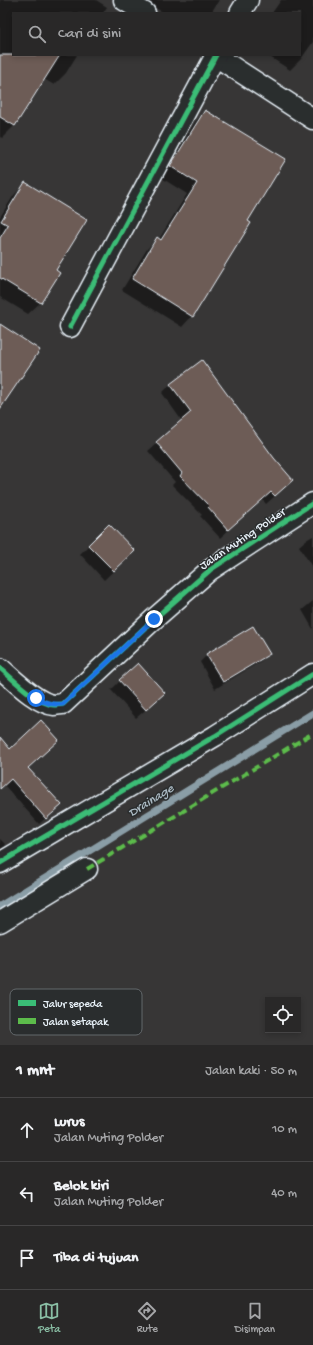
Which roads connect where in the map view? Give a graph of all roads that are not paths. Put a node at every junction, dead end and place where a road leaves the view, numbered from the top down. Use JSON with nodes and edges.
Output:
{"nodes":[{"id":1,"x":124,"y":0,"type":"edge"},
{"id":2,"x":248,"y":0,"type":"edge"},
{"id":3,"x":143,"y":12,"type":"edge"},
{"id":4,"x":241,"y":12,"type":"edge"},
{"id":5,"x":214,"y":56,"type":"edge"},
{"id":6,"x":217,"y":56,"type":"edge"},
{"id":7,"x":313,"y":119,"type":"edge"},
{"id":8,"x":70,"y":327,"type":"dead end"},
{"id":9,"x":313,"y":502,"type":"edge"},
{"id":10,"x":0,"y":668,"type":"edge"},
{"id":11,"x":313,"y":674,"type":"edge"},
{"id":12,"x":0,"y":863,"type":"edge"},
{"id":13,"x":87,"y":869,"type":"dead end"},
{"id":14,"x":0,"y":922,"type":"edge"}],
"edges":[{"from":1,"to":3,"type":"street"},
{"from":2,"to":4,"type":"street"},
{"from":5,"to":8,"type":"street"},
{"from":6,"to":7,"type":"street"},
{"from":9,"to":10,"type":"street","name":"Jalan Muting Polder"},
{"from":11,"to":12,"type":"street"},
{"from":13,"to":14,"type":"street"}]}
